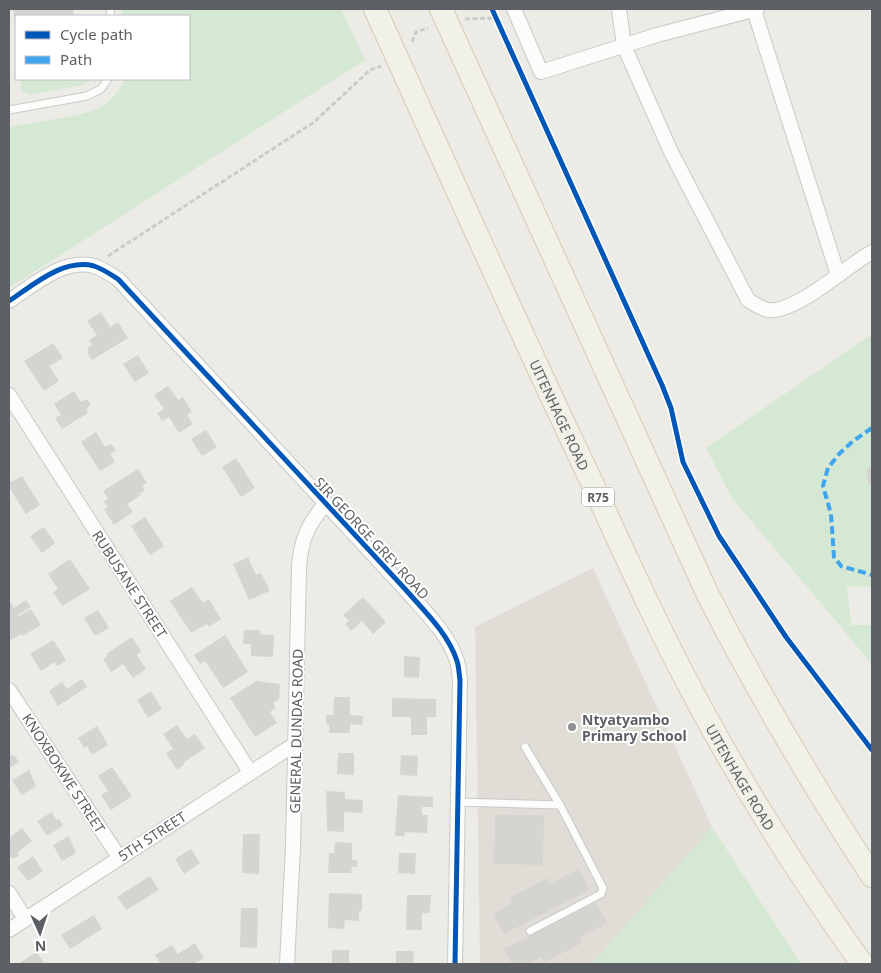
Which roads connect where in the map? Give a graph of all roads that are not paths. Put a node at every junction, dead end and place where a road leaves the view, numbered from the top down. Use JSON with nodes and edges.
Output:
{"nodes":[{"id":1,"x":375,"y":9,"type":"edge"},
{"id":2,"x":514,"y":9,"type":"edge"},
{"id":3,"x":619,"y":9,"type":"edge"},
{"id":4,"x":755,"y":9,"type":"edge"},
{"id":5,"x":444,"y":15,"type":"edge"},
{"id":6,"x":624,"y":46,"type":"junction"},
{"id":7,"x":107,"y":80,"type":"edge"},
{"id":8,"x":9,"y":110,"type":"edge"},
{"id":9,"x":872,"y":252,"type":"edge"},
{"id":10,"x":838,"y":275,"type":"junction"},
{"id":11,"x":9,"y":302,"type":"edge"},
{"id":12,"x":9,"y":395,"type":"edge"},
{"id":13,"x":325,"y":504,"type":"junction"},
{"id":14,"x":9,"y":690,"type":"edge"},
{"id":15,"x":295,"y":744,"type":"junction"},
{"id":16,"x":525,"y":747,"type":"dead end"},
{"id":17,"x":250,"y":772,"type":"junction"},
{"id":18,"x":457,"y":802,"type":"junction"},
{"id":19,"x":560,"y":805,"type":"junction"},
{"id":20,"x":120,"y":857,"type":"junction"},
{"id":21,"x":872,"y":876,"type":"edge"},
{"id":22,"x":9,"y":894,"type":"edge"},
{"id":23,"x":26,"y":919,"type":"junction"},
{"id":24,"x":9,"y":930,"type":"edge"},
{"id":25,"x":530,"y":931,"type":"dead end"},
{"id":26,"x":287,"y":964,"type":"edge"},
{"id":27,"x":455,"y":964,"type":"edge"},
{"id":28,"x":862,"y":964,"type":"edge"}],
"edges":[{"from":1,"to":28,"type":"main road","name":"UITENHAGE ROAD","number":"R75"},
{"from":2,"to":6,"type":"street"},
{"from":3,"to":6,"type":"street"},
{"from":4,"to":6,"type":"street"},
{"from":4,"to":10,"type":"street"},
{"from":5,"to":21,"type":"main road"},
{"from":6,"to":10,"type":"street"},
{"from":7,"to":8,"type":"lane"},
{"from":9,"to":10,"type":"street"},
{"from":11,"to":13,"type":"street","name":"SIR GEORGE GREY ROAD"},
{"from":12,"to":17,"type":"street","name":"RUBUSANE STREET"},
{"from":13,"to":15,"type":"street","name":"GENERAL DUNDAS ROAD"},
{"from":13,"to":18,"type":"street","name":"SIR GEORGE GREY ROAD"},
{"from":14,"to":20,"type":"street","name":"KNOXBOKWE STREET"},
{"from":15,"to":17,"type":"street","name":"5TH STREET"},
{"from":15,"to":26,"type":"street","name":"GENERAL DUNDAS ROAD"},
{"from":16,"to":19,"type":"lane"},
{"from":17,"to":20,"type":"street","name":"5TH STREET"},
{"from":18,"to":19,"type":"lane"},
{"from":18,"to":27,"type":"street","name":"SIR GEORGE GREY ROAD"},
{"from":19,"to":25,"type":"lane"},
{"from":20,"to":23,"type":"street","name":"5TH STREET"},
{"from":22,"to":23,"type":"street"},
{"from":23,"to":24,"type":"street","name":"5TH STREET"}]}
